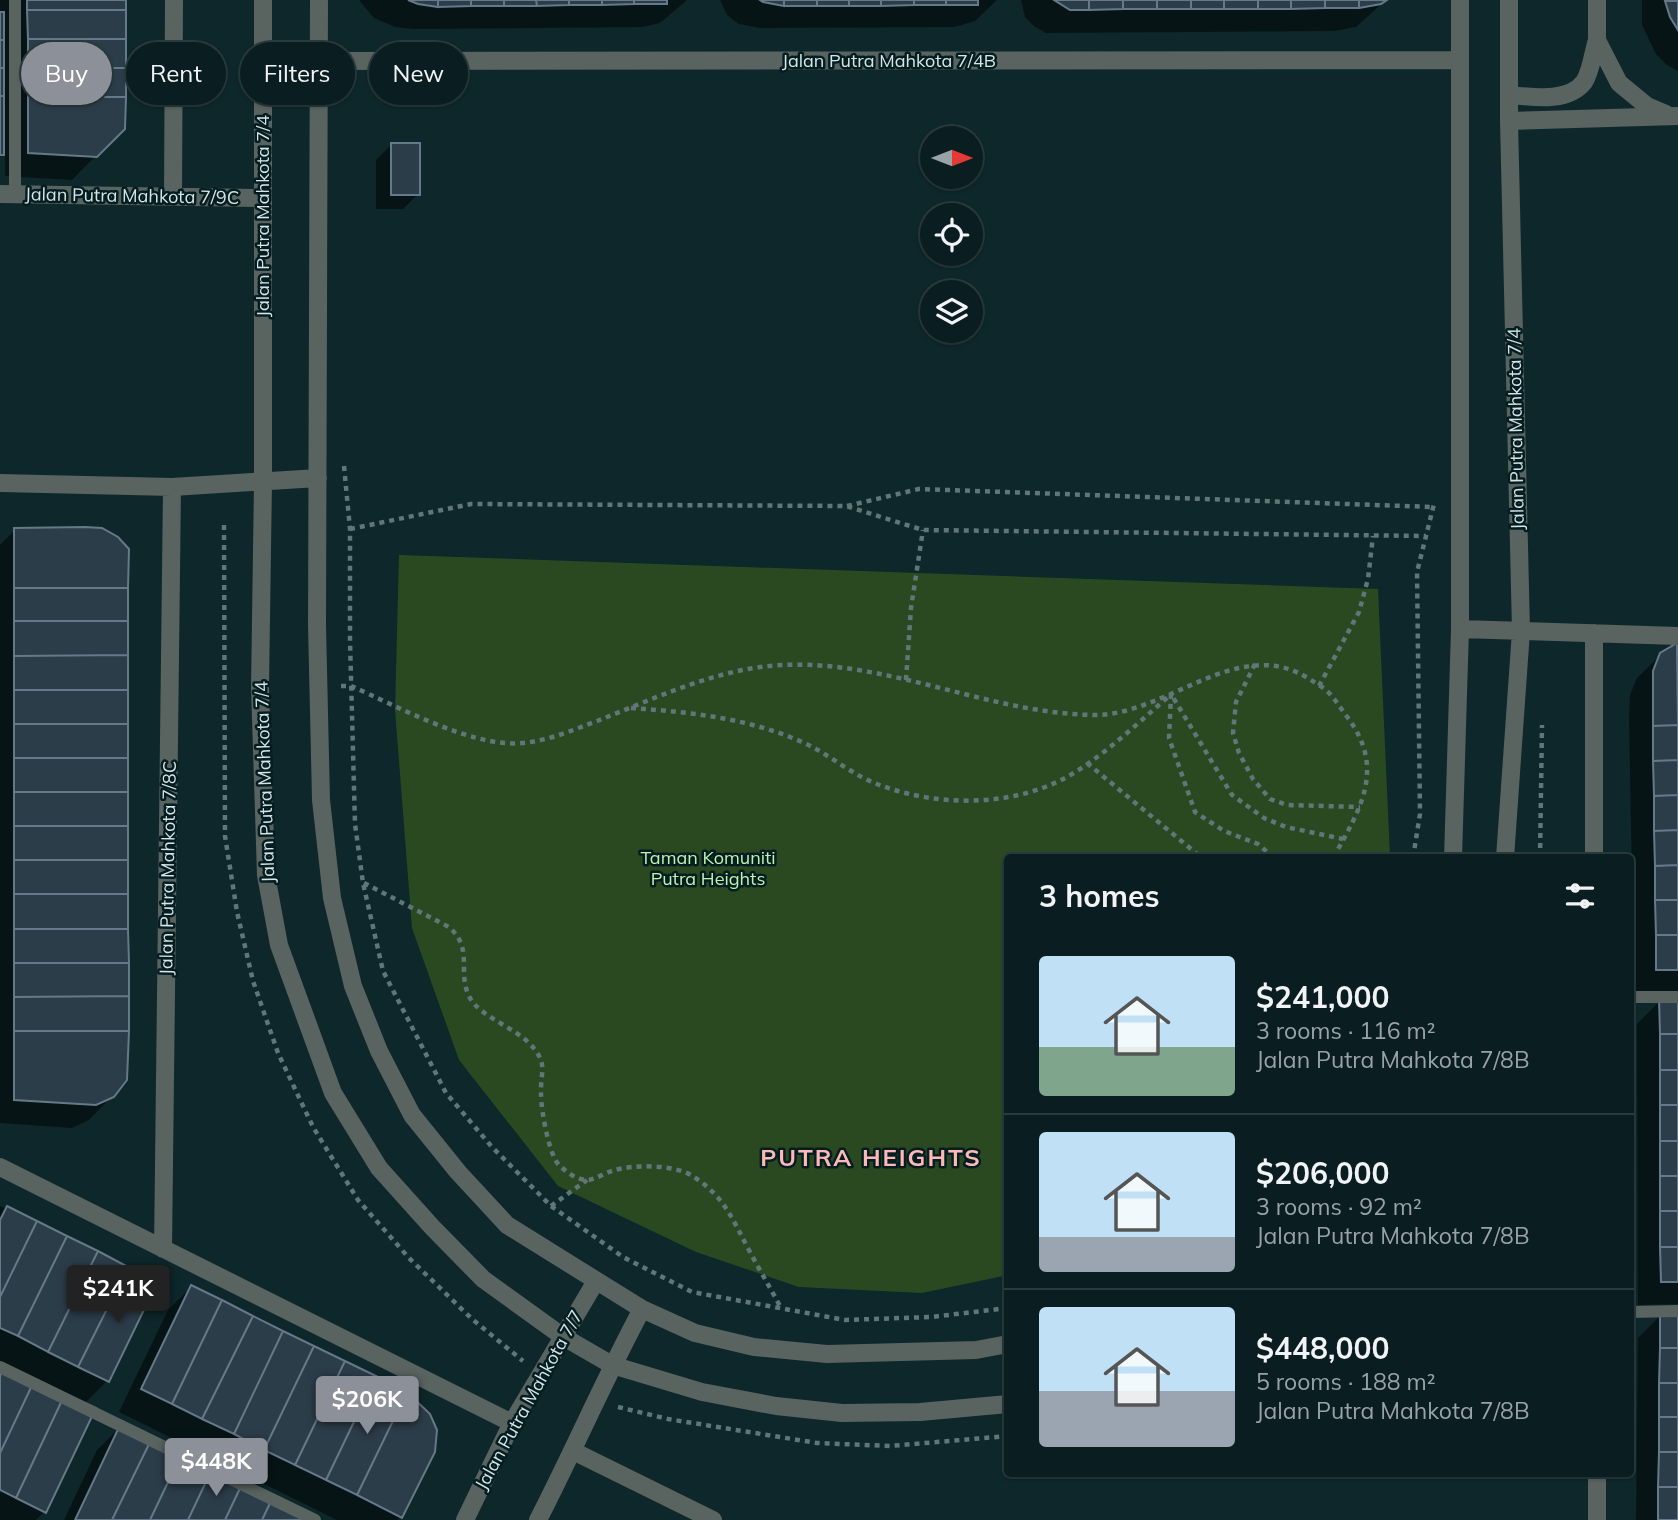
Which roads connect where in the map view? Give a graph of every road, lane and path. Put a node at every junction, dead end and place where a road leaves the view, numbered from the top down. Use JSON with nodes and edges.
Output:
{"nodes":[{"id":1,"x":15,"y":0,"type":"edge"},
{"id":2,"x":174,"y":0,"type":"edge"},
{"id":3,"x":263,"y":0,"type":"edge"},
{"id":4,"x":319,"y":0,"type":"edge"},
{"id":5,"x":1460,"y":0,"type":"edge"},
{"id":6,"x":1509,"y":0,"type":"edge"},
{"id":7,"x":1597,"y":0,"type":"edge"},
{"id":8,"x":1597,"y":40,"type":"junction"},
{"id":9,"x":318,"y":42,"type":"edge"},
{"id":10,"x":1460,"y":60,"type":"junction"},
{"id":11,"x":355,"y":61,"type":"edge"},
{"id":12,"x":1510,"y":95,"type":"junction"},
{"id":13,"x":318,"y":105,"type":"edge"},
{"id":14,"x":1674,"y":116,"type":"edge"},
{"id":15,"x":1509,"y":121,"type":"junction"},
{"id":16,"x":8,"y":194,"type":"edge"},
{"id":17,"x":173,"y":196,"type":"junction"},
{"id":18,"x":263,"y":198,"type":"junction"},
{"id":19,"x":344,"y":461,"type":"dead end"},
{"id":20,"x":318,"y":478,"type":"junction"},
{"id":21,"x":263,"y":481,"type":"junction"},
{"id":22,"x":0,"y":483,"type":"edge"},
{"id":23,"x":172,"y":487,"type":"junction"},
{"id":24,"x":1436,"y":496,"type":"dead end"},
{"id":25,"x":846,"y":506,"type":"junction"},
{"id":26,"x":1433,"y":507,"type":"junction"},
{"id":27,"x":350,"y":529,"type":"junction"},
{"id":28,"x":923,"y":530,"type":"junction"},
{"id":29,"x":1373,"y":536,"type":"junction"},
{"id":30,"x":1426,"y":536,"type":"junction"},
{"id":31,"x":1460,"y":629,"type":"junction"},
{"id":32,"x":1521,"y":631,"type":"junction"},
{"id":33,"x":1594,"y":634,"type":"junction"},
{"id":34,"x":1678,"y":636,"type":"edge"},
{"id":35,"x":1255,"y":664,"type":"junction"},
{"id":36,"x":906,"y":680,"type":"junction"},
{"id":37,"x":318,"y":686,"type":"junction"},
{"id":38,"x":351,"y":686,"type":"junction"},
{"id":39,"x":1319,"y":686,"type":"junction"},
{"id":40,"x":225,"y":688,"type":"dead end"},
{"id":41,"x":260,"y":688,"type":"junction"},
{"id":42,"x":1171,"y":694,"type":"junction"},
{"id":43,"x":629,"y":708,"type":"junction"},
{"id":44,"x":1542,"y":723,"type":"dead end"},
{"id":45,"x":1087,"y":763,"type":"junction"},
{"id":46,"x":1360,"y":807,"type":"junction"},
{"id":47,"x":1343,"y":839,"type":"junction"},
{"id":48,"x":1197,"y":854,"type":"edge"},
{"id":49,"x":1269,"y":854,"type":"edge"},
{"id":50,"x":1335,"y":854,"type":"edge"},
{"id":51,"x":1414,"y":854,"type":"edge"},
{"id":52,"x":1453,"y":854,"type":"edge"},
{"id":53,"x":1505,"y":854,"type":"edge"},
{"id":54,"x":1540,"y":854,"type":"edge"},
{"id":55,"x":1594,"y":854,"type":"edge"},
{"id":56,"x":363,"y":883,"type":"junction"},
{"id":57,"x":1634,"y":997,"type":"edge"},
{"id":58,"x":1678,"y":997,"type":"edge"},
{"id":59,"x":0,"y":1167,"type":"edge"},
{"id":60,"x":588,"y":1180,"type":"junction"},
{"id":61,"x":551,"y":1206,"type":"junction"},
{"id":62,"x":163,"y":1249,"type":"junction"},
{"id":63,"x":596,"y":1281,"type":"junction"},
{"id":64,"x":781,"y":1308,"type":"junction"},
{"id":65,"x":1004,"y":1308,"type":"edge"},
{"id":66,"x":642,"y":1309,"type":"junction"},
{"id":67,"x":1678,"y":1311,"type":"edge"},
{"id":68,"x":1634,"y":1312,"type":"edge"},
{"id":69,"x":562,"y":1336,"type":"junction"},
{"id":70,"x":1004,"y":1345,"type":"edge"},
{"id":71,"x":612,"y":1365,"type":"junction"},
{"id":72,"x":0,"y":1367,"type":"edge"},
{"id":73,"x":1004,"y":1404,"type":"edge"},
{"id":74,"x":512,"y":1423,"type":"junction"},
{"id":75,"x":573,"y":1451,"type":"junction"},
{"id":76,"x":1597,"y":1477,"type":"edge"},
{"id":77,"x":315,"y":1520,"type":"edge"},
{"id":78,"x":464,"y":1520,"type":"edge"},
{"id":79,"x":538,"y":1520,"type":"edge"},
{"id":80,"x":713,"y":1520,"type":"edge"},
{"id":81,"x":1597,"y":1520,"type":"edge"}],
"edges":[{"from":1,"to":16,"type":"lane"},
{"from":2,"to":17,"type":"street"},
{"from":3,"to":18,"type":"street","name":"Jalan Putra Mahkota 7/4"},
{"from":4,"to":9,"type":"street"},
{"from":5,"to":10,"type":"street"},
{"from":6,"to":12,"type":"street","name":"Jalan Putra Mahkota 7/4"},
{"from":7,"to":8,"type":"street"},
{"from":8,"to":12,"type":"street"},
{"from":8,"to":14,"type":"street"},
{"from":10,"to":11,"type":"street","name":"Jalan Putra Mahkota 7/4B"},
{"from":10,"to":31,"type":"street"},
{"from":12,"to":15,"type":"street","name":"Jalan Putra Mahkota 7/4"},
{"from":13,"to":20,"type":"street"},
{"from":14,"to":15,"type":"street"},
{"from":15,"to":32,"type":"street","name":"Jalan Putra Mahkota 7/4"},
{"from":16,"to":17,"type":"street","name":"Jalan Putra Mahkota 7/9C"},
{"from":17,"to":18,"type":"street","name":"Jalan Putra Mahkota 7/9C"},
{"from":18,"to":21,"type":"street","name":"Jalan Putra Mahkota 7/4"},
{"from":19,"to":27,"type":"path"},
{"from":20,"to":21,"type":"street"},
{"from":20,"to":37,"type":"street"},
{"from":21,"to":23,"type":"street"},
{"from":21,"to":41,"type":"street","name":"Jalan Putra Mahkota 7/4"},
{"from":22,"to":23,"type":"street"},
{"from":23,"to":62,"type":"street","name":"Jalan Putra Mahkota 7/8C"},
{"from":24,"to":26,"type":"path"},
{"from":25,"to":26,"type":"path"},
{"from":25,"to":27,"type":"path"},
{"from":25,"to":28,"type":"path"},
{"from":26,"to":30,"type":"path"},
{"from":27,"to":38,"type":"path"},
{"from":28,"to":29,"type":"path"},
{"from":28,"to":36,"type":"path"},
{"from":29,"to":30,"type":"path"},
{"from":29,"to":39,"type":"path"},
{"from":30,"to":51,"type":"path"},
{"from":31,"to":32,"type":"street"},
{"from":31,"to":52,"type":"street"},
{"from":32,"to":33,"type":"street"},
{"from":32,"to":53,"type":"street","name":"Jalan Putra Mahkota 7/4"},
{"from":33,"to":34,"type":"street"},
{"from":33,"to":55,"type":"street"},
{"from":35,"to":39,"type":"path"},
{"from":35,"to":42,"type":"path"},
{"from":35,"to":46,"type":"path"},
{"from":36,"to":42,"type":"path"},
{"from":36,"to":43,"type":"path"},
{"from":37,"to":38,"type":"path"},
{"from":37,"to":63,"type":"street"},
{"from":38,"to":43,"type":"path"},
{"from":38,"to":56,"type":"path"},
{"from":39,"to":46,"type":"path"},
{"from":40,"to":41,"type":"path"},
{"from":41,"to":69,"type":"street","name":"Jalan Putra Mahkota 7/4"},
{"from":42,"to":45,"type":"path"},
{"from":42,"to":47,"type":"path"},
{"from":42,"to":49,"type":"path"},
{"from":43,"to":45,"type":"path"},
{"from":44,"to":54,"type":"path"},
{"from":45,"to":48,"type":"path"},
{"from":46,"to":47,"type":"path"},
{"from":47,"to":50,"type":"path"},
{"from":56,"to":60,"type":"path"},
{"from":56,"to":61,"type":"path"},
{"from":57,"to":58,"type":"lane"},
{"from":59,"to":62,"type":"street"},
{"from":60,"to":61,"type":"path"},
{"from":60,"to":64,"type":"path"},
{"from":61,"to":64,"type":"path"},
{"from":62,"to":74,"type":"street"},
{"from":63,"to":66,"type":"street"},
{"from":63,"to":69,"type":"street","name":"Jalan Putra Mahkota 7/7"},
{"from":64,"to":65,"type":"path"},
{"from":66,"to":70,"type":"street"},
{"from":66,"to":71,"type":"street"},
{"from":67,"to":68,"type":"lane"},
{"from":69,"to":71,"type":"street","name":"Jalan Putra Mahkota 7/4"},
{"from":69,"to":74,"type":"street","name":"Jalan Putra Mahkota 7/7"},
{"from":71,"to":73,"type":"street","name":"Jalan Putra Mahkota 7/4"},
{"from":71,"to":75,"type":"street"},
{"from":72,"to":77,"type":"lane"},
{"from":74,"to":78,"type":"street","name":"Jalan Putra Mahkota 7/7"},
{"from":75,"to":79,"type":"street"},
{"from":75,"to":80,"type":"street"},
{"from":76,"to":81,"type":"street"}]}
